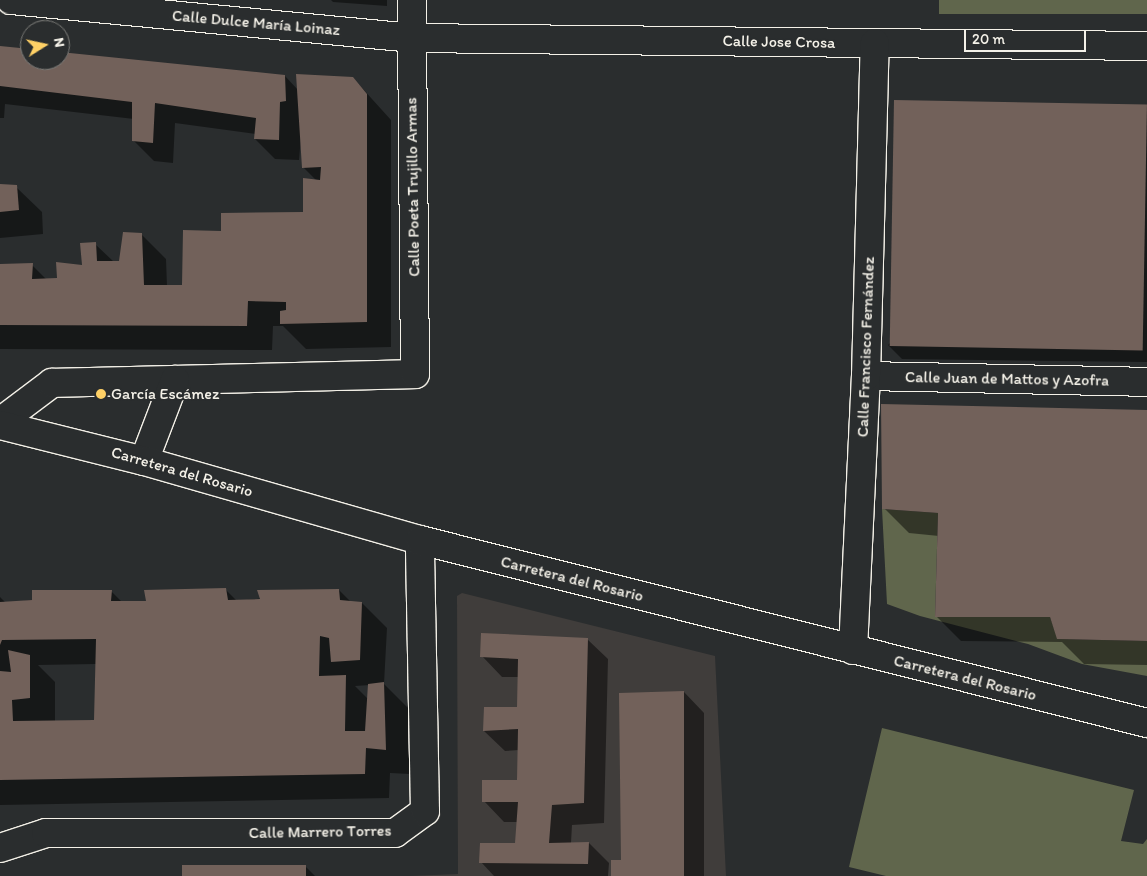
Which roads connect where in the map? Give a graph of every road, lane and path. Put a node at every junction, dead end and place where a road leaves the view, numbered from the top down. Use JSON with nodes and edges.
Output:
{"nodes":[{"id":1,"x":11,"y":0,"type":"edge"},
{"id":2,"x":412,"y":0,"type":"edge"},
{"id":3,"x":412,"y":38,"type":"junction"},
{"id":4,"x":875,"y":43,"type":"junction"},
{"id":5,"x":1147,"y":46,"type":"edge"},
{"id":6,"x":866,"y":376,"type":"junction"},
{"id":7,"x":175,"y":380,"type":"junction"},
{"id":8,"x":1147,"y":382,"type":"edge"},
{"id":9,"x":0,"y":424,"type":"edge"},
{"id":10,"x":144,"y":460,"type":"junction"},
{"id":11,"x":420,"y":540,"type":"junction"},
{"id":12,"x":853,"y":650,"type":"junction"},
{"id":13,"x":1147,"y":723,"type":"edge"},
{"id":14,"x":0,"y":848,"type":"edge"}],
"edges":[{"from":1,"to":3,"type":"street","name":"Calle Dulce María Loinaz"},
{"from":2,"to":3,"type":"street","name":"Calle Poeta Trujillo Armas"},
{"from":3,"to":4,"type":"street","name":"Calle Jose Crosa"},
{"from":3,"to":7,"type":"street","name":"Calle Poeta Trujillo Armas"},
{"from":4,"to":5,"type":"street","name":"Calle Jose Crosa"},
{"from":4,"to":6,"type":"street","name":"Calle Francisco Fernández"},
{"from":6,"to":8,"type":"street","name":"Calle Juan de Mattos y Azofra"},
{"from":6,"to":12,"type":"street","name":"Calle Francisco Fernández"},
{"from":7,"to":9,"type":"street"},
{"from":7,"to":10,"type":"street"},
{"from":9,"to":10,"type":"street","name":"Carretera del Rosario"},
{"from":10,"to":11,"type":"street","name":"Carretera del Rosario"},
{"from":11,"to":12,"type":"street","name":"Carretera del Rosario"},
{"from":11,"to":14,"type":"street","name":"Calle Marrero Torres"},
{"from":12,"to":13,"type":"street","name":"Carretera del Rosario"}]}
